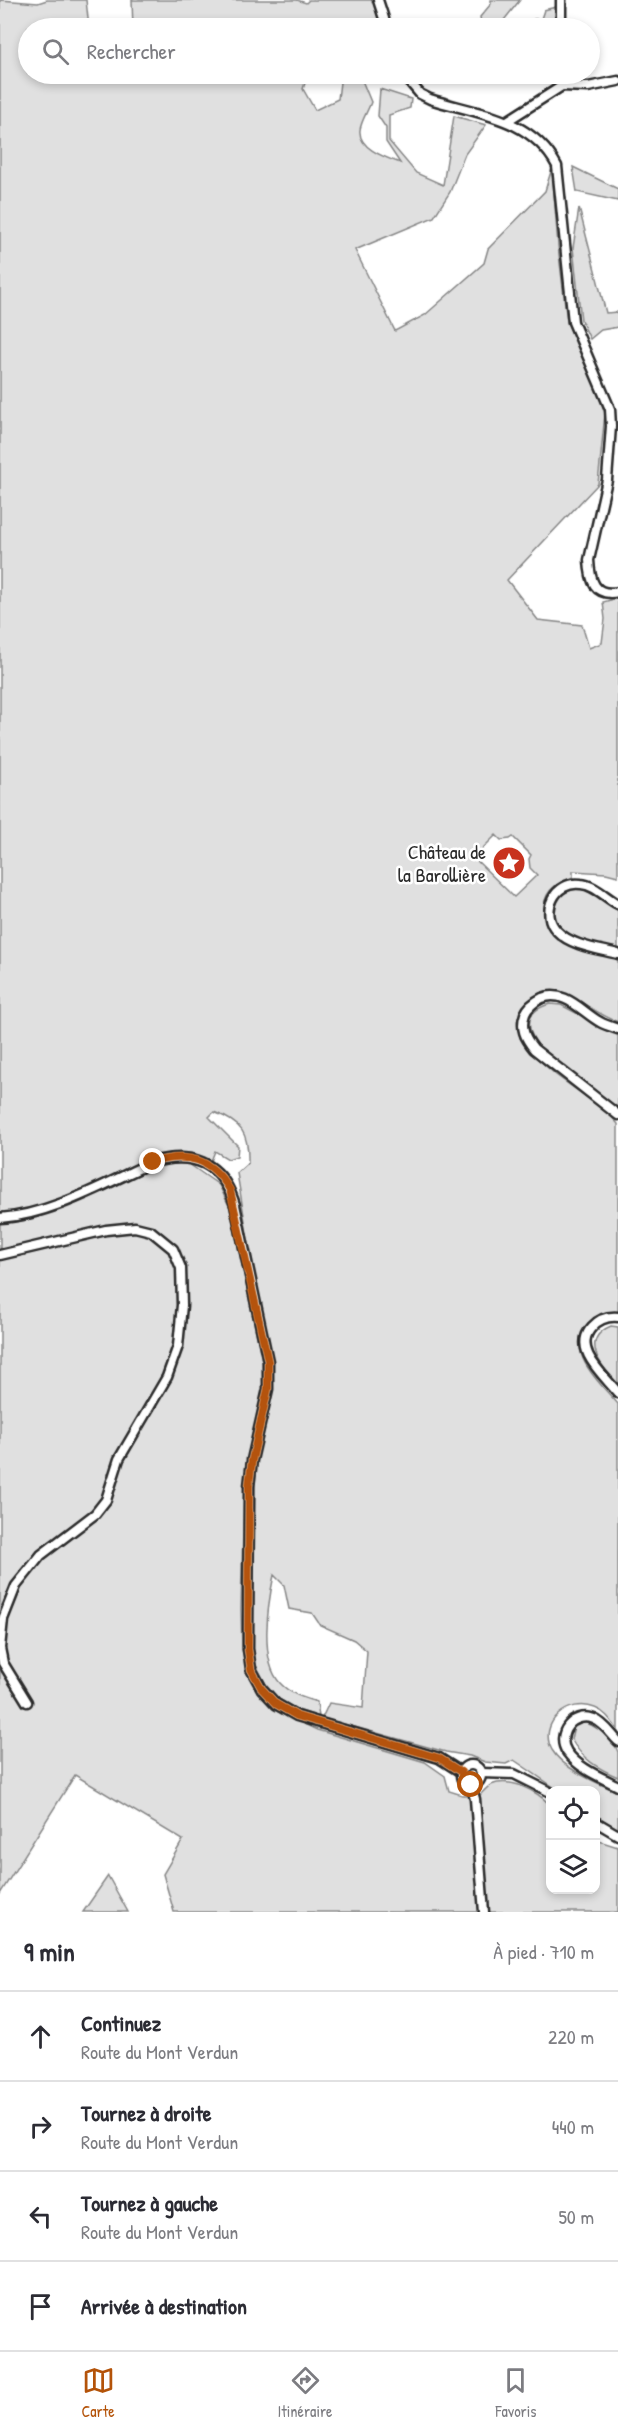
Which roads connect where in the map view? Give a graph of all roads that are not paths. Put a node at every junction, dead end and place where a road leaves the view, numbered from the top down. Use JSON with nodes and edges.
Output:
{"nodes":[{"id":1,"x":378,"y":0,"type":"edge"},
{"id":2,"x":561,"y":0,"type":"edge"},
{"id":3,"x":384,"y":18,"type":"edge"},
{"id":4,"x":561,"y":18,"type":"edge"},
{"id":5,"x":618,"y":81,"type":"edge"},
{"id":6,"x":412,"y":84,"type":"edge"},
{"id":7,"x":562,"y":86,"type":"joint"},
{"id":8,"x":507,"y":120,"type":"junction"},
{"id":9,"x":618,"y":592,"type":"edge"},
{"id":10,"x":618,"y":904,"type":"edge"},
{"id":11,"x":618,"y":954,"type":"edge"},
{"id":12,"x":618,"y":1029,"type":"edge"},
{"id":13,"x":618,"y":1115,"type":"edge"},
{"id":14,"x":0,"y":1218,"type":"edge"},
{"id":15,"x":0,"y":1255,"type":"edge"},
{"id":16,"x":618,"y":1317,"type":"edge"},
{"id":17,"x":618,"y":1393,"type":"edge"},
{"id":18,"x":27,"y":1702,"type":"dead end"},
{"id":19,"x":618,"y":1742,"type":"edge"},
{"id":20,"x":461,"y":1772,"type":"junction"},
{"id":21,"x":480,"y":1773,"type":"junction"},
{"id":22,"x":471,"y":1785,"type":"junction"},
{"id":23,"x":618,"y":1786,"type":"edge"},
{"id":24,"x":546,"y":1790,"type":"edge"},
{"id":25,"x":600,"y":1824,"type":"edge"},
{"id":26,"x":618,"y":1835,"type":"edge"},
{"id":27,"x":484,"y":1912,"type":"edge"}],
"edges":[{"from":1,"to":3,"type":"street"},
{"from":2,"to":4,"type":"street"},
{"from":5,"to":7,"type":"street"},
{"from":6,"to":8,"type":"street"},
{"from":7,"to":8,"type":"street"},
{"from":8,"to":9,"type":"street"},
{"from":10,"to":11,"type":"street"},
{"from":12,"to":13,"type":"street"},
{"from":14,"to":20,"type":"street"},
{"from":15,"to":18,"type":"street"},
{"from":16,"to":17,"type":"street"},
{"from":19,"to":23,"type":"street"},
{"from":20,"to":21,"type":"street"},
{"from":20,"to":22,"type":"street"},
{"from":21,"to":22,"type":"street"},
{"from":21,"to":24,"type":"street"},
{"from":22,"to":27,"type":"street"},
{"from":25,"to":26,"type":"street"}]}
